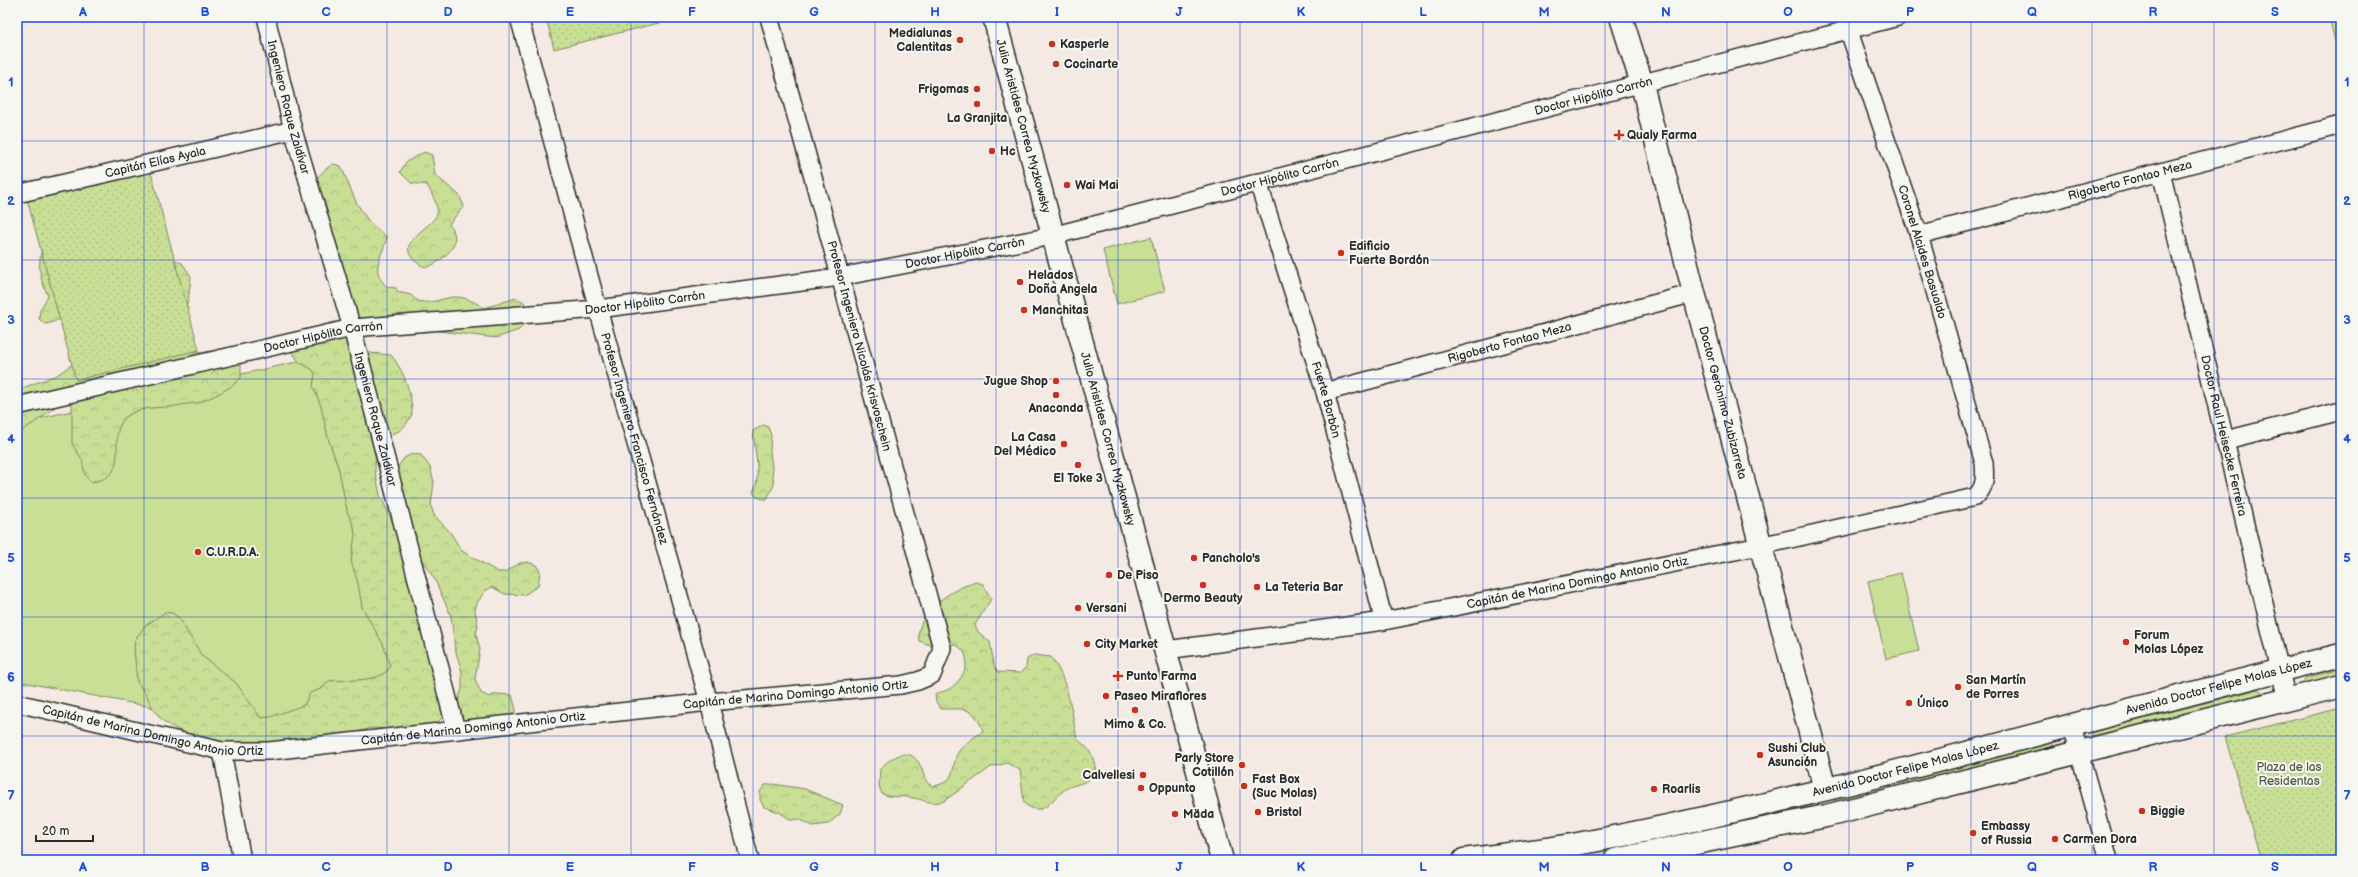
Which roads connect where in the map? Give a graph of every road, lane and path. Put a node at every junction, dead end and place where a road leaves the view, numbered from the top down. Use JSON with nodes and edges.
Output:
{"nodes":[{"id":1,"x":266,"y":17,"type":"edge"},
{"id":2,"x":519,"y":17,"type":"edge"},
{"id":3,"x":769,"y":17,"type":"edge"},
{"id":4,"x":994,"y":17,"type":"edge"},
{"id":5,"x":1622,"y":17,"type":"edge"},
{"id":6,"x":1898,"y":17,"type":"edge"},
{"id":7,"x":1846,"y":23,"type":"edge"},
{"id":8,"x":1642,"y":84,"type":"junction"},
{"id":9,"x":2341,"y":125,"type":"edge"},
{"id":10,"x":293,"y":130,"type":"junction"},
{"id":11,"x":2161,"y":172,"type":"junction"},
{"id":12,"x":1258,"y":182,"type":"junction"},
{"id":13,"x":17,"y":194,"type":"edge"},
{"id":14,"x":1919,"y":235,"type":"junction"},
{"id":15,"x":1052,"y":236,"type":"junction"},
{"id":16,"x":840,"y":277,"type":"junction"},
{"id":17,"x":1694,"y":293,"type":"junction"},
{"id":18,"x":598,"y":309,"type":"junction"},
{"id":19,"x":352,"y":328,"type":"junction"},
{"id":20,"x":1325,"y":392,"type":"junction"},
{"id":21,"x":17,"y":406,"type":"edge"},
{"id":22,"x":2341,"y":411,"type":"edge"},
{"id":23,"x":2226,"y":440,"type":"junction"},
{"id":24,"x":1983,"y":490,"type":"joint"},
{"id":25,"x":1760,"y":546,"type":"junction"},
{"id":26,"x":1384,"y":621,"type":"junction"},
{"id":27,"x":1166,"y":650,"type":"junction"},
{"id":28,"x":2341,"y":655,"type":"edge"},
{"id":29,"x":2279,"y":671,"type":"junction"},
{"id":30,"x":932,"y":674,"type":"joint"},
{"id":31,"x":2341,"y":686,"type":"edge"},
{"id":32,"x":2287,"y":700,"type":"junction"},
{"id":33,"x":709,"y":702,"type":"junction"},
{"id":34,"x":17,"y":703,"type":"edge"},
{"id":35,"x":2072,"y":726,"type":"junction"},
{"id":36,"x":456,"y":730,"type":"junction"},
{"id":37,"x":222,"y":751,"type":"junction"},
{"id":38,"x":2080,"y":753,"type":"junction"},
{"id":39,"x":1825,"y":789,"type":"junction"},
{"id":40,"x":1717,"y":838,"type":"junction"},
{"id":41,"x":242,"y":860,"type":"edge"},
{"id":42,"x":750,"y":860,"type":"edge"},
{"id":43,"x":1222,"y":860,"type":"edge"},
{"id":44,"x":1464,"y":860,"type":"edge"},
{"id":45,"x":1615,"y":860,"type":"edge"},
{"id":46,"x":2110,"y":860,"type":"edge"}],
"edges":[{"from":1,"to":10,"type":"street","name":"Ingeniero Roque Zaldívar"},
{"from":2,"to":18,"type":"street","name":"Profesor Ingeniero Francisco Fernández"},
{"from":3,"to":16,"type":"street","name":"Profesor Ingeniero Nicolás Krisvoschein"},
{"from":4,"to":15,"type":"main road","name":"Julio Aristides Correa Myzkowsky"},
{"from":5,"to":8,"type":"main road","name":"Doctor Gerónimo Zubizarreta"},
{"from":6,"to":7,"type":"street","name":"Doctor Hipólito Carrón"},
{"from":7,"to":8,"type":"street","name":"Doctor Hipólito Carrón"},
{"from":7,"to":14,"type":"street","name":"Coronel Alcides Basualdo"},
{"from":8,"to":12,"type":"street","name":"Doctor Hipólito Carrón"},
{"from":8,"to":17,"type":"main road","name":"Doctor Gerónimo Zubizarreta"},
{"from":9,"to":11,"type":"street","name":"Rigoberto Fontao Meza"},
{"from":10,"to":13,"type":"street","name":"Capitán Elías Ayala"},
{"from":10,"to":19,"type":"street","name":"Ingeniero Roque Zaldívar"},
{"from":11,"to":14,"type":"street","name":"Rigoberto Fontao Meza"},
{"from":11,"to":23,"type":"street","name":"Doctor Raul Heisecke Ferreira"},
{"from":12,"to":15,"type":"street","name":"Doctor Hipólito Carrón"},
{"from":12,"to":20,"type":"street","name":"Fuerte Borbón"},
{"from":14,"to":24,"type":"street","name":"Coronel Alcides Basualdo"},
{"from":15,"to":16,"type":"street","name":"Doctor Hipólito Carrón"},
{"from":15,"to":27,"type":"main road","name":"Julio Aristides Correa Myzkowsky"},
{"from":16,"to":18,"type":"street","name":"Doctor Hipólito Carrón"},
{"from":16,"to":30,"type":"street","name":"Profesor Ingeniero Nicolás Krisvoschein"},
{"from":17,"to":20,"type":"street","name":"Rigoberto Fontao Meza"},
{"from":17,"to":25,"type":"main road","name":"Doctor Gerónimo Zubizarreta"},
{"from":18,"to":19,"type":"street","name":"Doctor Hipólito Carrón"},
{"from":18,"to":33,"type":"street","name":"Profesor Ingeniero Francisco Fernández"},
{"from":19,"to":21,"type":"street","name":"Doctor Hipólito Carrón"},
{"from":19,"to":36,"type":"street","name":"Ingeniero Roque Zaldívar"},
{"from":20,"to":26,"type":"street","name":"Fuerte Borbón"},
{"from":22,"to":23,"type":"street"},
{"from":23,"to":29,"type":"street","name":"Doctor Raul Heisecke Ferreira"},
{"from":24,"to":25,"type":"street","name":"Capitán de Marina Domingo Antonio Ortiz"},
{"from":25,"to":26,"type":"street","name":"Capitán de Marina Domingo Antonio Ortiz"},
{"from":25,"to":39,"type":"main road","name":"Doctor Gerónimo Zubizarreta"},
{"from":26,"to":27,"type":"street","name":"Capitán de Marina Domingo Antonio Ortiz"},
{"from":27,"to":43,"type":"main road","name":"Julio Aristides Correa Myzkowsky"},
{"from":28,"to":29,"type":"main road","name":"Avenida Doctor Felipe Molas López"},
{"from":29,"to":32,"type":"street","name":"Doctor Raul Heisecke Ferreira"},
{"from":29,"to":35,"type":"main road","name":"Avenida Doctor Felipe Molas López"},
{"from":30,"to":33,"type":"street","name":"Capitán de Marina Domingo Antonio Ortiz"},
{"from":31,"to":32,"type":"main road"},
{"from":32,"to":38,"type":"main road"},
{"from":33,"to":36,"type":"street","name":"Capitán de Marina Domingo Antonio Ortiz"},
{"from":33,"to":42,"type":"street","name":"Profesor Ingeniero Francisco Fernández"},
{"from":34,"to":37,"type":"street","name":"Capitán de Marina Domingo Antonio Ortiz"},
{"from":35,"to":38,"type":"street"},
{"from":35,"to":39,"type":"main road","name":"Avenida Doctor Felipe Molas López"},
{"from":36,"to":37,"type":"street","name":"Capitán de Marina Domingo Antonio Ortiz"},
{"from":37,"to":41,"type":"street"},
{"from":38,"to":40,"type":"main road"},
{"from":38,"to":46,"type":"street"},
{"from":39,"to":40,"type":"main road"},
{"from":39,"to":44,"type":"main road","name":"Avenida Doctor Felipe Molas López"},
{"from":40,"to":45,"type":"main road"}]}
